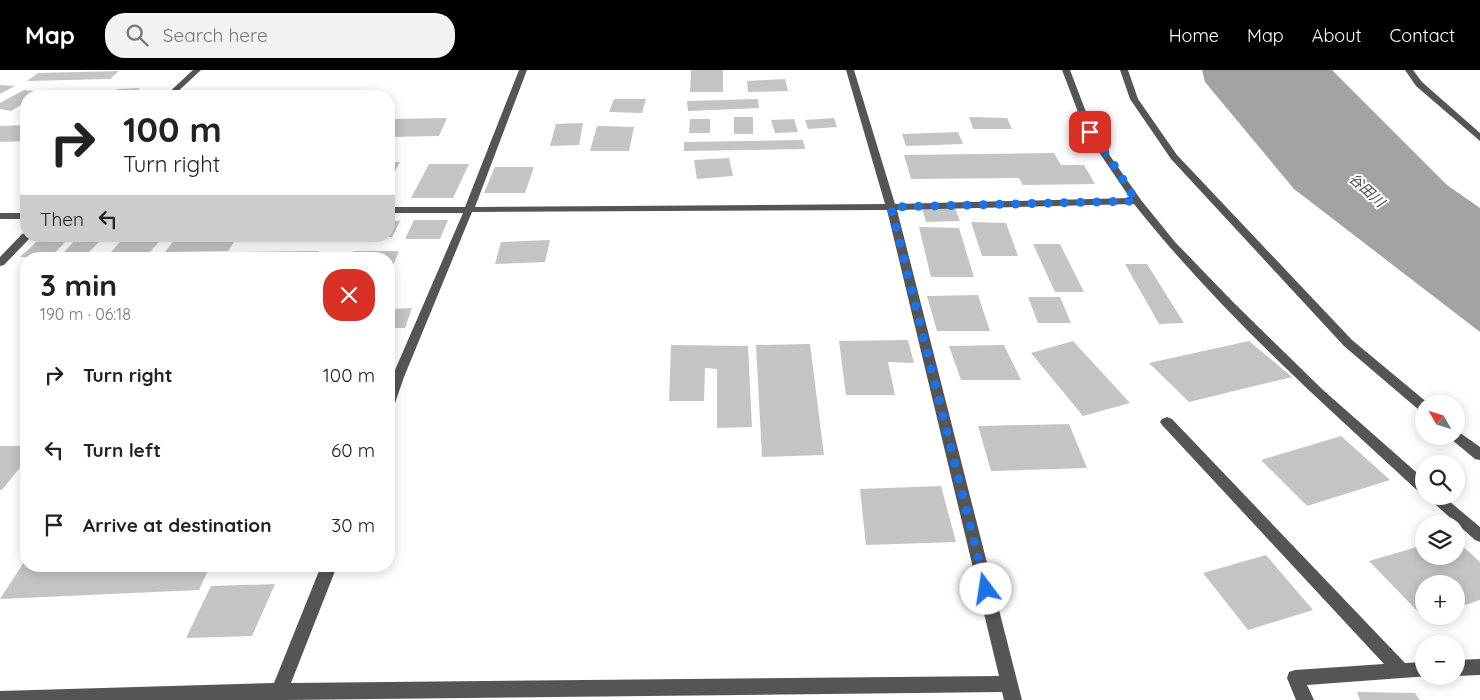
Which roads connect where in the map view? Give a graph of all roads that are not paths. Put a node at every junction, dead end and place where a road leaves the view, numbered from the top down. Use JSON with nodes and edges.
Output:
{"nodes":[{"id":1,"x":197,"y":70,"type":"edge"},
{"id":2,"x":523,"y":70,"type":"edge"},
{"id":3,"x":850,"y":70,"type":"edge"},
{"id":4,"x":1066,"y":70,"type":"edge"},
{"id":5,"x":1124,"y":70,"type":"edge"},
{"id":6,"x":1408,"y":70,"type":"edge"},
{"id":7,"x":175,"y":90,"type":"edge"},
{"id":8,"x":1480,"y":138,"type":"edge"},
{"id":9,"x":1136,"y":201,"type":"junction"},
{"id":10,"x":891,"y":207,"type":"junction"},
{"id":11,"x":395,"y":210,"type":"edge"},
{"id":12,"x":469,"y":210,"type":"junction"},
{"id":13,"x":0,"y":216,"type":"edge"},
{"id":14,"x":20,"y":216,"type":"edge"},
{"id":15,"x":20,"y":242,"type":"edge"},
{"id":16,"x":0,"y":262,"type":"edge"},
{"id":17,"x":395,"y":386,"type":"edge"},
{"id":18,"x":1415,"y":400,"type":"edge"},
{"id":19,"x":1167,"y":422,"type":"dead end"},
{"id":20,"x":1465,"y":442,"type":"edge"},
{"id":21,"x":1480,"y":455,"type":"edge"},
{"id":22,"x":1415,"y":480,"type":"edge"},
{"id":23,"x":1444,"y":505,"type":"edge"},
{"id":24,"x":1480,"y":536,"type":"edge"},
{"id":25,"x":327,"y":572,"type":"edge"},
{"id":26,"x":1480,"y":667,"type":"edge"},
{"id":27,"x":1465,"y":668,"type":"edge"},
{"id":28,"x":1415,"y":670,"type":"edge"},
{"id":29,"x":1401,"y":671,"type":"junction"},
{"id":30,"x":1012,"y":692,"type":"edge"},
{"id":31,"x":277,"y":696,"type":"edge"},
{"id":32,"x":0,"y":699,"type":"edge"},
{"id":33,"x":1305,"y":700,"type":"edge"}],
"edges":[{"from":1,"to":7,"type":"street"},
{"from":2,"to":12,"type":"street"},
{"from":3,"to":10,"type":"street"},
{"from":4,"to":9,"type":"street"},
{"from":5,"to":18,"type":"street"},
{"from":6,"to":8,"type":"street"},
{"from":9,"to":10,"type":"street"},
{"from":9,"to":22,"type":"street"},
{"from":10,"to":12,"type":"street"},
{"from":10,"to":30,"type":"street"},
{"from":11,"to":12,"type":"street"},
{"from":12,"to":17,"type":"street"},
{"from":13,"to":14,"type":"street"},
{"from":15,"to":16,"type":"street"},
{"from":19,"to":29,"type":"street"},
{"from":20,"to":21,"type":"street"},
{"from":23,"to":24,"type":"street"},
{"from":25,"to":31,"type":"street"},
{"from":26,"to":27,"type":"street"},
{"from":28,"to":29,"type":"street"},
{"from":29,"to":33,"type":"street"},
{"from":30,"to":31,"type":"street"},
{"from":31,"to":32,"type":"street"}]}
